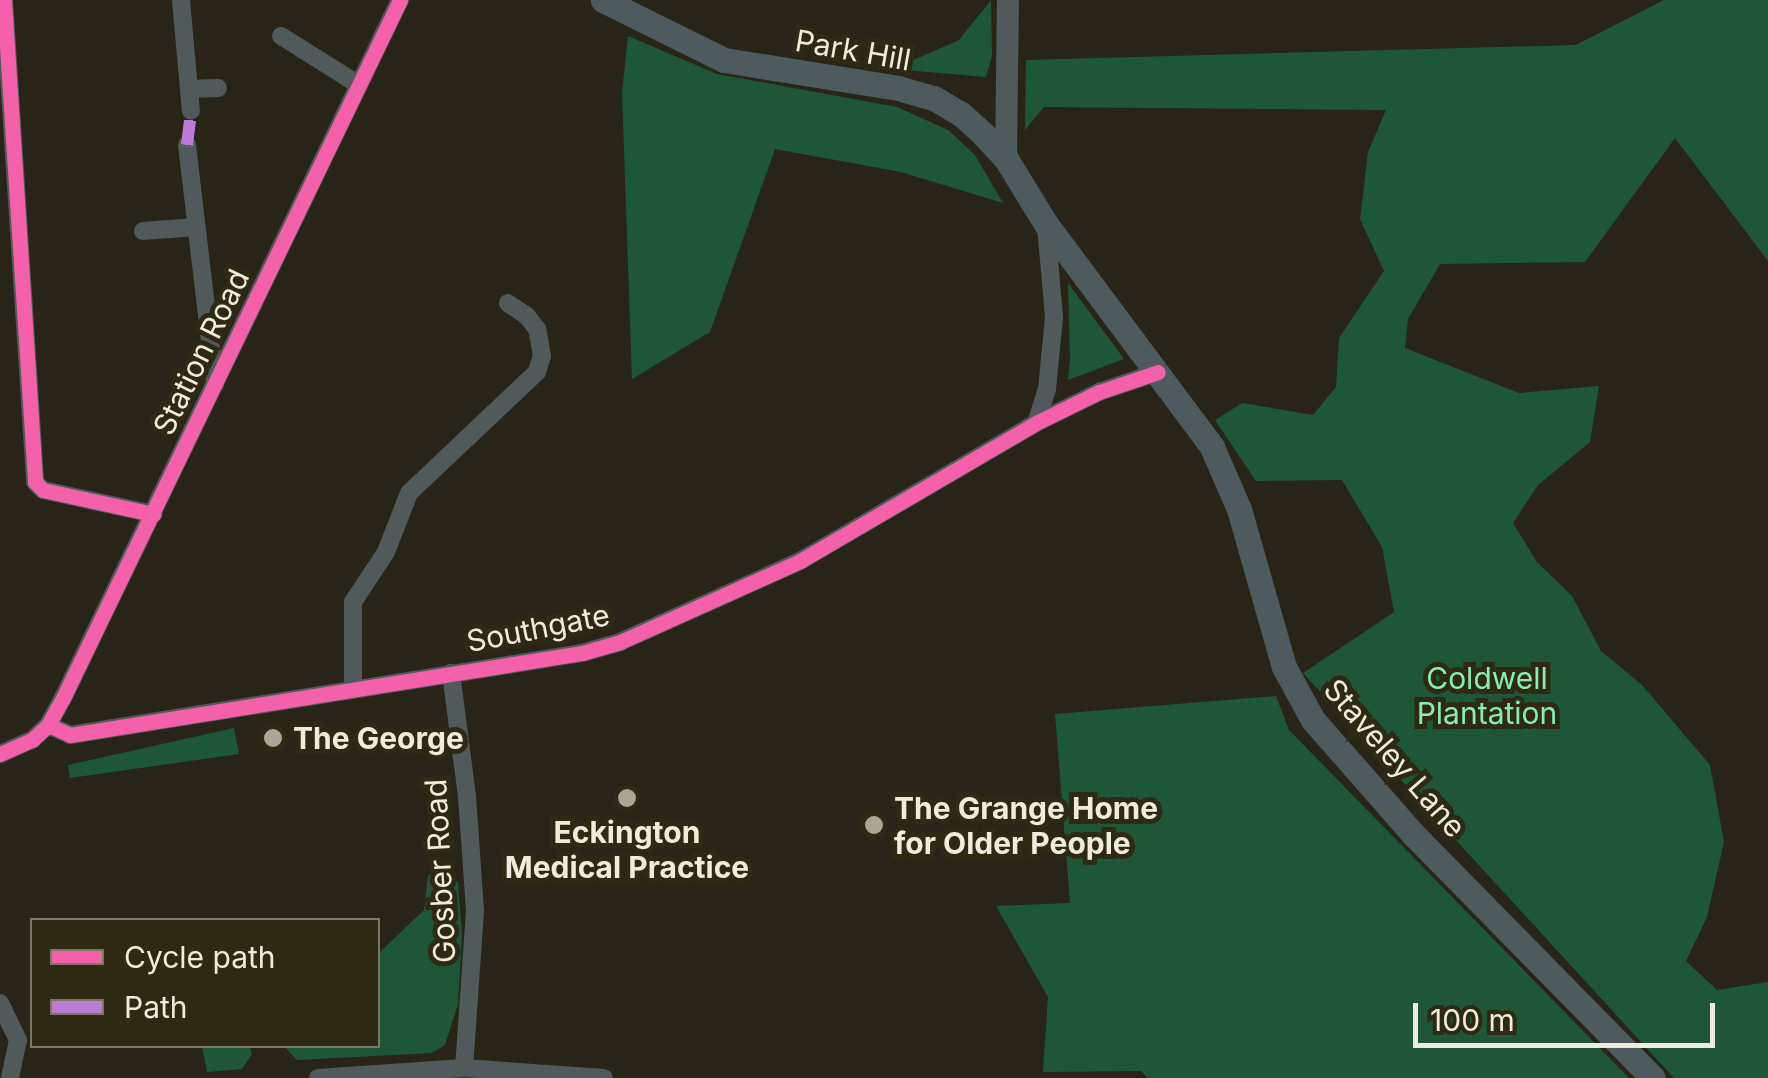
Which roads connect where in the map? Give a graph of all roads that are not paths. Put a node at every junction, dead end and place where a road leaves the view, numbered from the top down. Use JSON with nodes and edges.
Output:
{"nodes":[{"id":1,"x":4,"y":0,"type":"edge"},
{"id":2,"x":180,"y":0,"type":"edge"},
{"id":3,"x":400,"y":0,"type":"edge"},
{"id":4,"x":603,"y":0,"type":"edge"},
{"id":5,"x":1008,"y":0,"type":"edge"},
{"id":6,"x":281,"y":36,"type":"dead end"},
{"id":7,"x":359,"y":84,"type":"junction"},
{"id":8,"x":218,"y":88,"type":"dead end"},
{"id":9,"x":190,"y":89,"type":"junction"},
{"id":10,"x":191,"y":111,"type":"dead end"},
{"id":11,"x":188,"y":145,"type":"dead end"},
{"id":12,"x":1006,"y":159,"type":"junction"},
{"id":13,"x":1046,"y":224,"type":"junction"},
{"id":14,"x":196,"y":227,"type":"junction"},
{"id":15,"x":143,"y":231,"type":"dead end"},
{"id":16,"x":508,"y":303,"type":"dead end"},
{"id":17,"x":1158,"y":372,"type":"junction"},
{"id":18,"x":215,"y":385,"type":"junction"},
{"id":19,"x":1036,"y":423,"type":"junction"},
{"id":20,"x":154,"y":514,"type":"junction"},
{"id":21,"x":451,"y":673,"type":"junction"},
{"id":22,"x":353,"y":689,"type":"junction"},
{"id":23,"x":48,"y":726,"type":"junction"},
{"id":24,"x":0,"y":754,"type":"edge"},
{"id":25,"x":0,"y":1003,"type":"edge"},
{"id":26,"x":464,"y":1068,"type":"junction"},
{"id":27,"x":11,"y":1078,"type":"edge"},
{"id":28,"x":318,"y":1078,"type":"edge"},
{"id":29,"x":604,"y":1078,"type":"edge"},
{"id":30,"x":1653,"y":1078,"type":"edge"}],
"edges":[{"from":1,"to":20,"type":"street"},
{"from":2,"to":9,"type":"street"},
{"from":3,"to":7,"type":"street","name":"Station Road"},
{"from":4,"to":12,"type":"main road","name":"Park Hill"},
{"from":5,"to":12,"type":"street"},
{"from":6,"to":7,"type":"street"},
{"from":7,"to":18,"type":"street","name":"Station Road"},
{"from":8,"to":9,"type":"street"},
{"from":9,"to":10,"type":"street"},
{"from":11,"to":14,"type":"street"},
{"from":12,"to":13,"type":"main road","name":"Park Hill"},
{"from":13,"to":17,"type":"main road","name":"Staveley Lane"},
{"from":13,"to":19,"type":"street"},
{"from":14,"to":15,"type":"street"},
{"from":14,"to":18,"type":"street"},
{"from":16,"to":22,"type":"street"},
{"from":17,"to":19,"type":"street","name":"Southgate"},
{"from":17,"to":30,"type":"main road","name":"Staveley Lane"},
{"from":18,"to":20,"type":"street","name":"Station Road"},
{"from":19,"to":21,"type":"street","name":"Southgate"},
{"from":20,"to":23,"type":"street","name":"Station Road"},
{"from":21,"to":22,"type":"street","name":"Southgate"},
{"from":21,"to":26,"type":"street","name":"Gosber Road"},
{"from":22,"to":23,"type":"street","name":"Southgate"},
{"from":23,"to":24,"type":"street"},
{"from":25,"to":27,"type":"street"},
{"from":26,"to":28,"type":"street"},
{"from":26,"to":29,"type":"street"}]}
